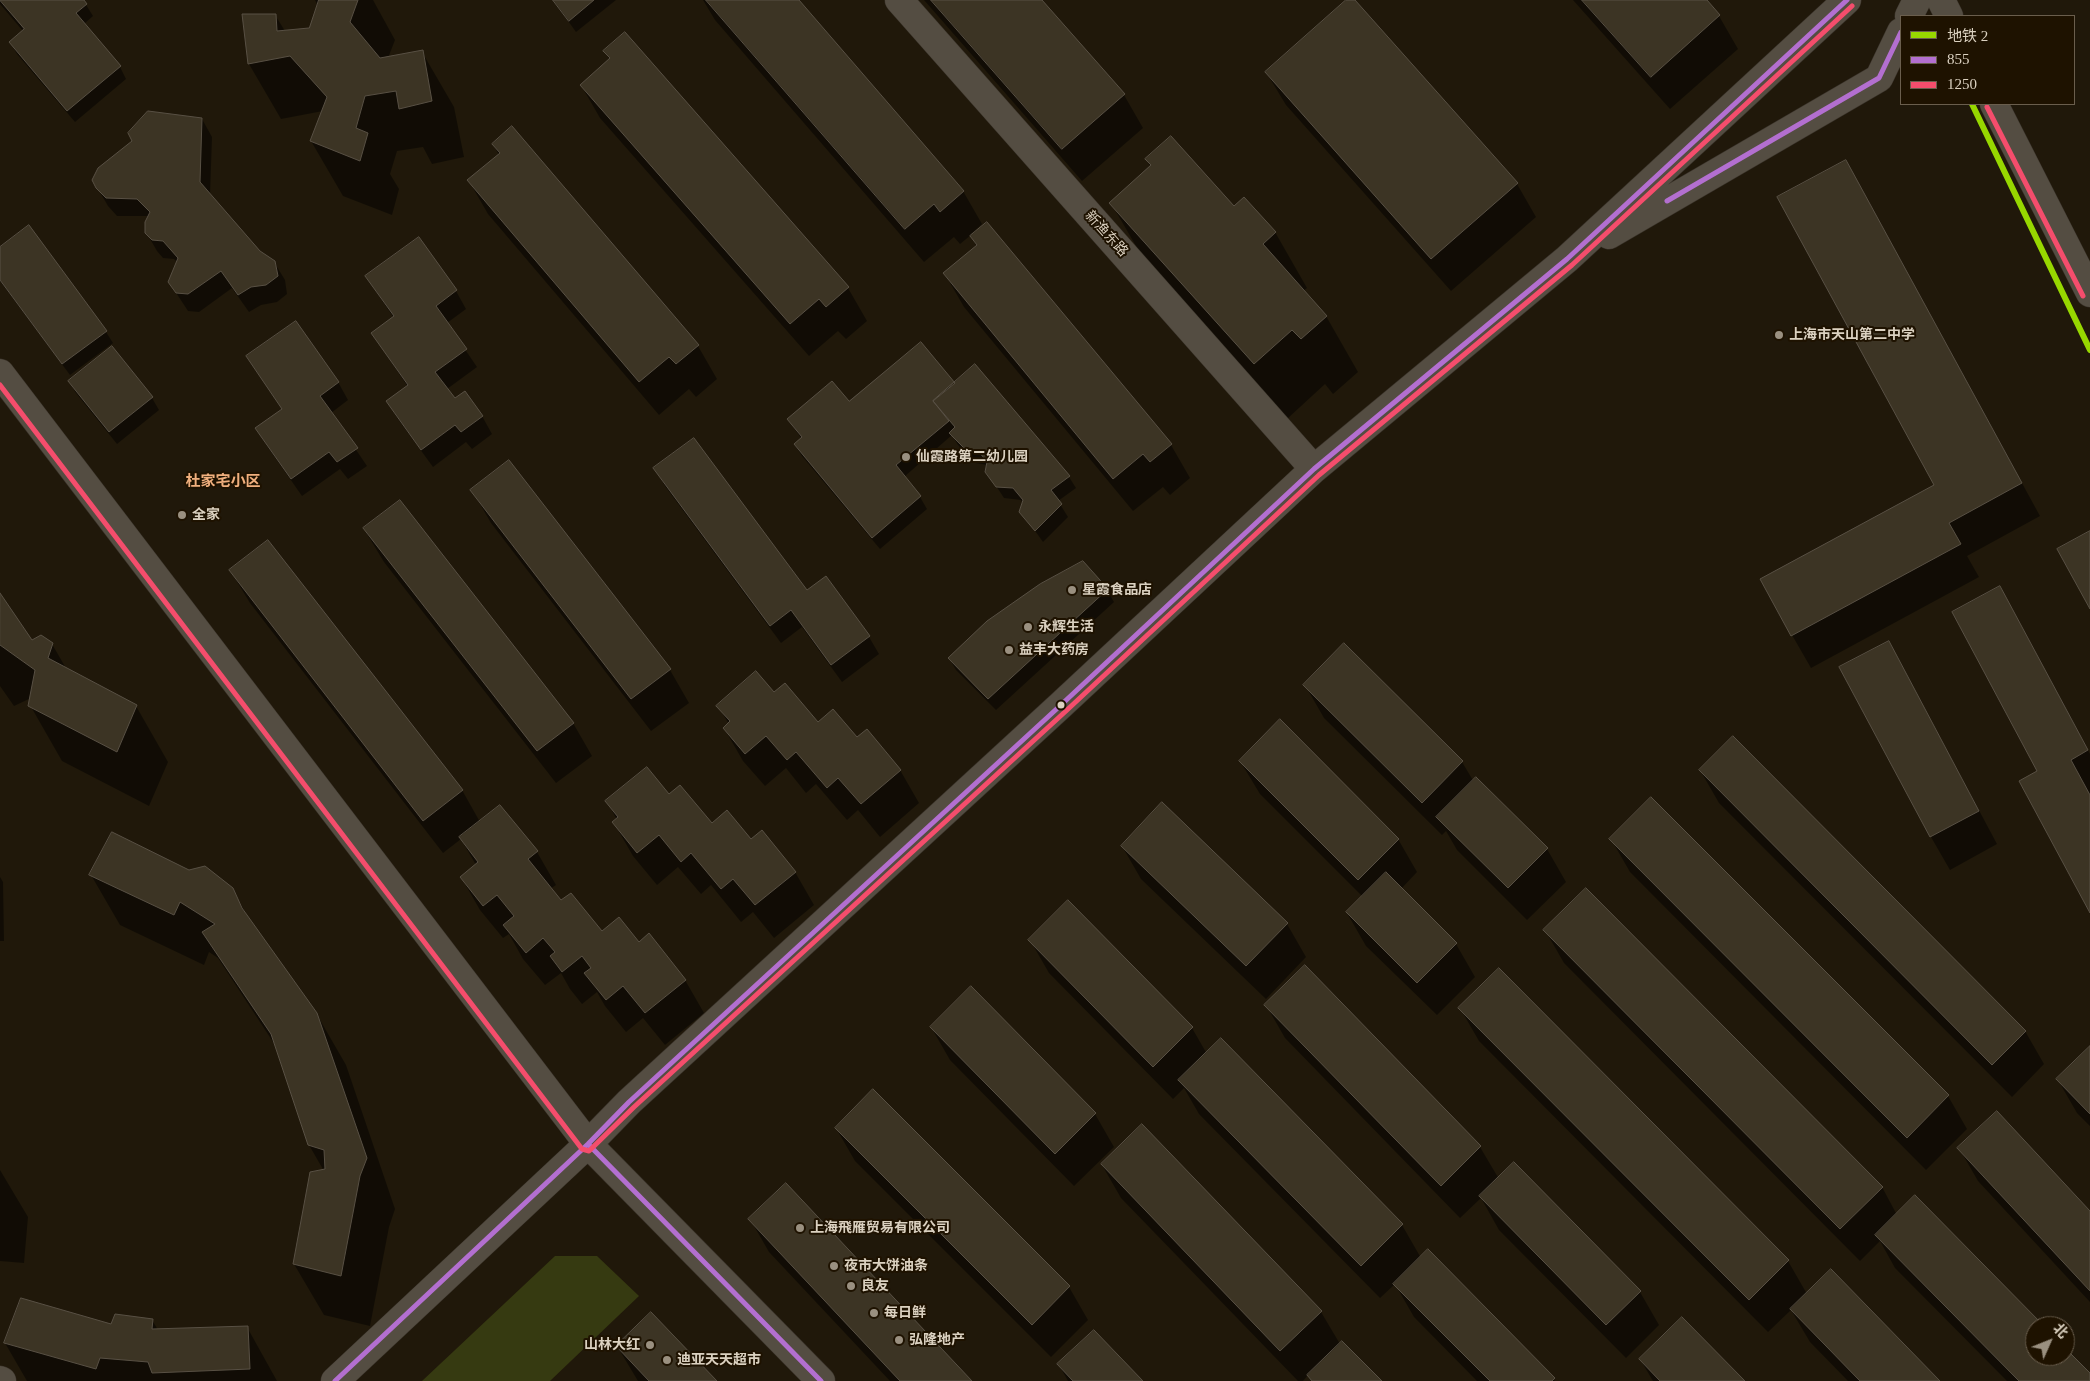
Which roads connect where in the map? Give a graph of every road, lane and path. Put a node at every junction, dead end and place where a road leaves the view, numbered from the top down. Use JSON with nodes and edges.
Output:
{"nodes":[{"id":1,"x":899,"y":0,"type":"edge"},
{"id":2,"x":1847,"y":0,"type":"edge"},
{"id":3,"x":1917,"y":0,"type":"edge"},
{"id":4,"x":1941,"y":0,"type":"edge"},
{"id":5,"x":1910,"y":15,"type":"edge"},
{"id":6,"x":1948,"y":15,"type":"edge"},
{"id":7,"x":1900,"y":34,"type":"edge"},
{"id":8,"x":1995,"y":105,"type":"edge"},
{"id":9,"x":1567,"y":259,"type":"junction"},
{"id":10,"x":2090,"y":293,"type":"edge"},
{"id":11,"x":0,"y":373,"type":"edge"},
{"id":12,"x":1314,"y":469,"type":"junction"},
{"id":13,"x":588,"y":1144,"type":"junction"},
{"id":14,"x":335,"y":1381,"type":"edge"},
{"id":15,"x":821,"y":1381,"type":"edge"}],
"edges":[{"from":1,"to":12,"type":"street","name":"新渔东路"},
{"from":2,"to":9,"type":"street"},
{"from":3,"to":5,"type":"street"},
{"from":4,"to":6,"type":"street"},
{"from":7,"to":9,"type":"street"},
{"from":8,"to":10,"type":"street"},
{"from":9,"to":12,"type":"street"},
{"from":11,"to":13,"type":"street"},
{"from":12,"to":13,"type":"street"},
{"from":13,"to":14,"type":"street"},
{"from":13,"to":15,"type":"street"}]}
